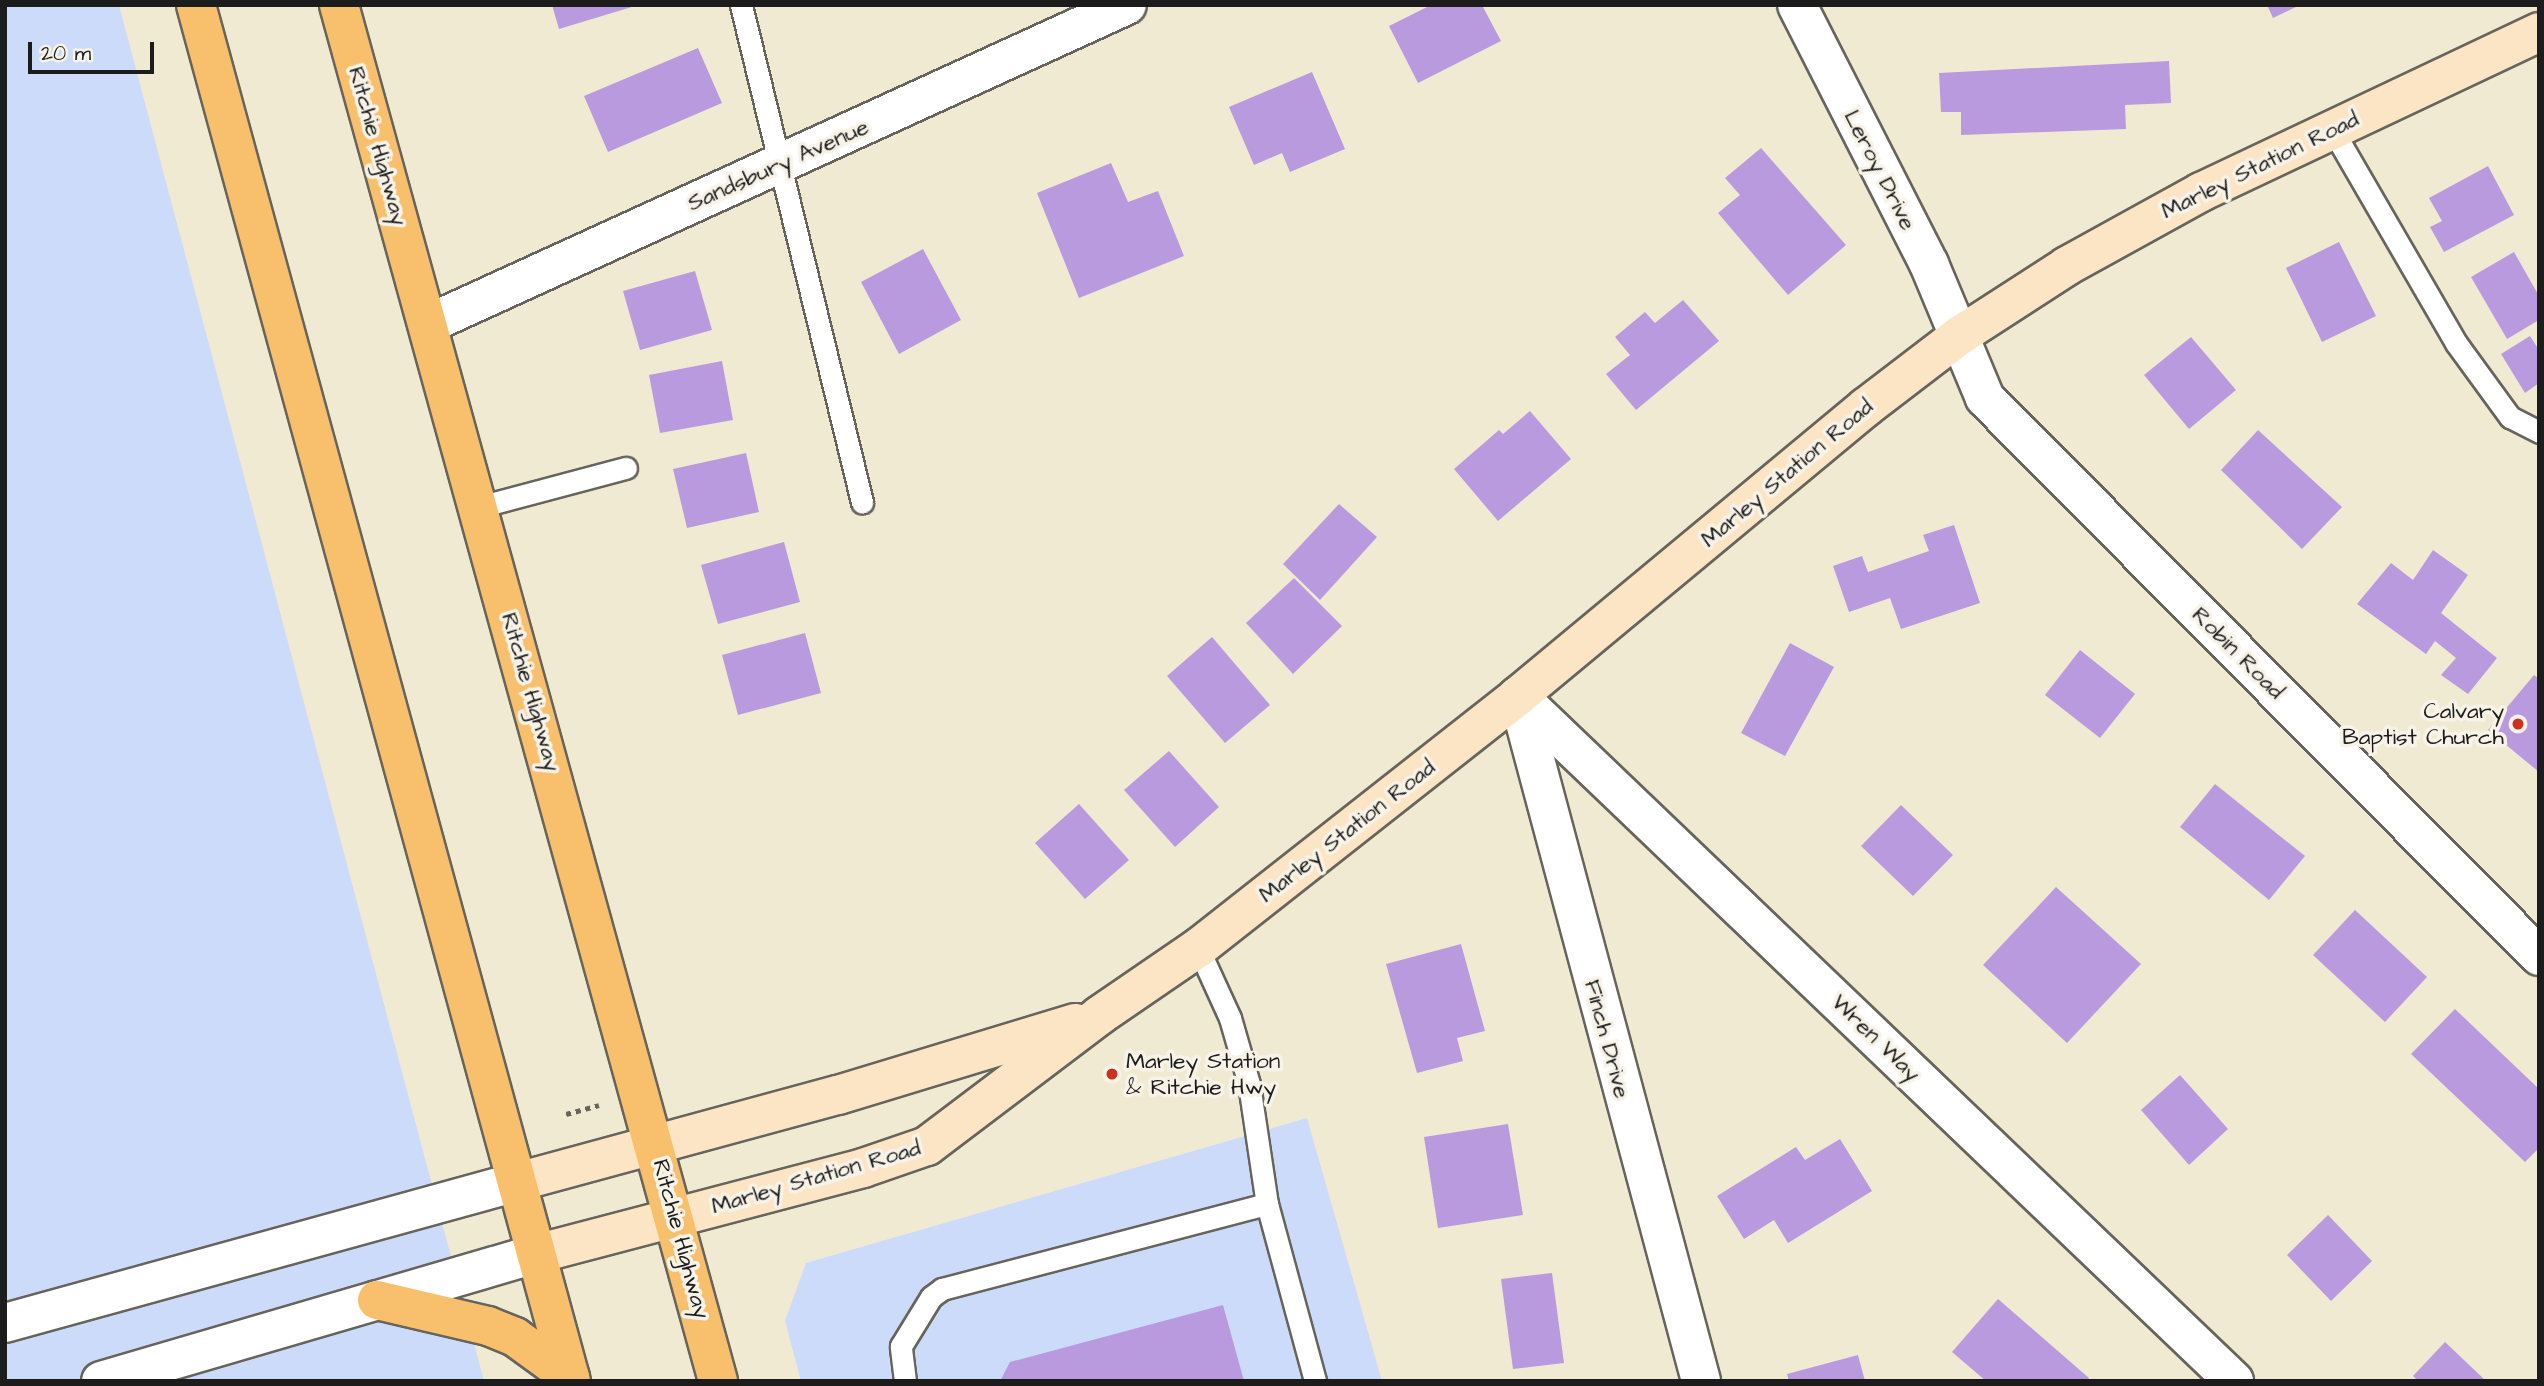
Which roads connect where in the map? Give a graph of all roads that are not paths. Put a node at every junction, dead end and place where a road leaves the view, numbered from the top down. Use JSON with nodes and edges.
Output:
{"nodes":[{"id":1,"x":196,"y":5,"type":"edge"},
{"id":2,"x":339,"y":5,"type":"edge"},
{"id":3,"x":741,"y":5,"type":"edge"},
{"id":4,"x":1127,"y":5,"type":"edge"},
{"id":5,"x":1797,"y":5,"type":"edge"},
{"id":6,"x":2539,"y":32,"type":"edge"},
{"id":7,"x":2332,"y":129,"type":"junction"},
{"id":8,"x":780,"y":163,"type":"junction"},
{"id":9,"x":428,"y":324,"type":"junction"},
{"id":10,"x":1959,"y":336,"type":"junction"},
{"id":11,"x":2539,"y":432,"type":"edge"},
{"id":12,"x":626,"y":468,"type":"dead end"},
{"id":13,"x":862,"y":502,"type":"dead end"},
{"id":14,"x":479,"y":507,"type":"junction"},
{"id":15,"x":1518,"y":696,"type":"junction"},
{"id":16,"x":1198,"y":948,"type":"junction"},
{"id":17,"x":2539,"y":956,"type":"edge"},
{"id":18,"x":1100,"y":1015,"type":"junction"},
{"id":19,"x":656,"y":1144,"type":"junction"},
{"id":20,"x":517,"y":1182,"type":"junction"},
{"id":21,"x":1267,"y":1204,"type":"junction"},
{"id":22,"x":674,"y":1217,"type":"junction"},
{"id":23,"x":536,"y":1254,"type":"junction"},
{"id":24,"x":377,"y":1300,"type":"junction"},
{"id":25,"x":5,"y":1323,"type":"edge"},
{"id":26,"x":570,"y":1379,"type":"edge"},
{"id":27,"x":101,"y":1381,"type":"edge"},
{"id":28,"x":718,"y":1381,"type":"edge"},
{"id":29,"x":905,"y":1381,"type":"edge"},
{"id":30,"x":1315,"y":1381,"type":"edge"},
{"id":31,"x":1701,"y":1381,"type":"edge"},
{"id":32,"x":2234,"y":1381,"type":"edge"}],
"edges":[{"from":1,"to":20,"type":"main road"},
{"from":2,"to":9,"type":"main road","name":"Ritchie Highway"},
{"from":3,"to":8,"type":"lane"},
{"from":4,"to":8,"type":"street","name":"Sandsbury Avenue"},
{"from":5,"to":10,"type":"street","name":"Leroy Drive"},
{"from":6,"to":7,"type":"main road","name":"Marley Station Road"},
{"from":7,"to":10,"type":"main road","name":"Marley Station Road"},
{"from":7,"to":11,"type":"lane"},
{"from":8,"to":9,"type":"street","name":"Sandsbury Avenue"},
{"from":8,"to":13,"type":"lane"},
{"from":9,"to":14,"type":"main road","name":"Ritchie Highway"},
{"from":10,"to":15,"type":"main road","name":"Marley Station Road"},
{"from":10,"to":17,"type":"street","name":"Robin Road"},
{"from":12,"to":14,"type":"lane"},
{"from":14,"to":19,"type":"main road","name":"Ritchie Highway"},
{"from":15,"to":16,"type":"main road","name":"Marley Station Road"},
{"from":15,"to":31,"type":"street","name":"Finch Drive"},
{"from":15,"to":32,"type":"street","name":"Wren Way"},
{"from":16,"to":18,"type":"main road","name":"Marley Station Road"},
{"from":16,"to":21,"type":"lane"},
{"from":18,"to":19,"type":"main road","name":"Marley Station Road"},
{"from":18,"to":22,"type":"main road","name":"Marley Station Road"},
{"from":19,"to":20,"type":"main road","name":"Marley Station Road"},
{"from":19,"to":22,"type":"main road","name":"Ritchie Highway"},
{"from":20,"to":23,"type":"main road"},
{"from":20,"to":25,"type":"street"},
{"from":21,"to":29,"type":"lane"},
{"from":21,"to":30,"type":"lane"},
{"from":22,"to":23,"type":"main road","name":"Marley Station Road"},
{"from":22,"to":28,"type":"main road","name":"Ritchie Highway"},
{"from":23,"to":24,"type":"street"},
{"from":23,"to":26,"type":"main road"},
{"from":24,"to":26,"type":"main road"},
{"from":24,"to":27,"type":"street"}]}
